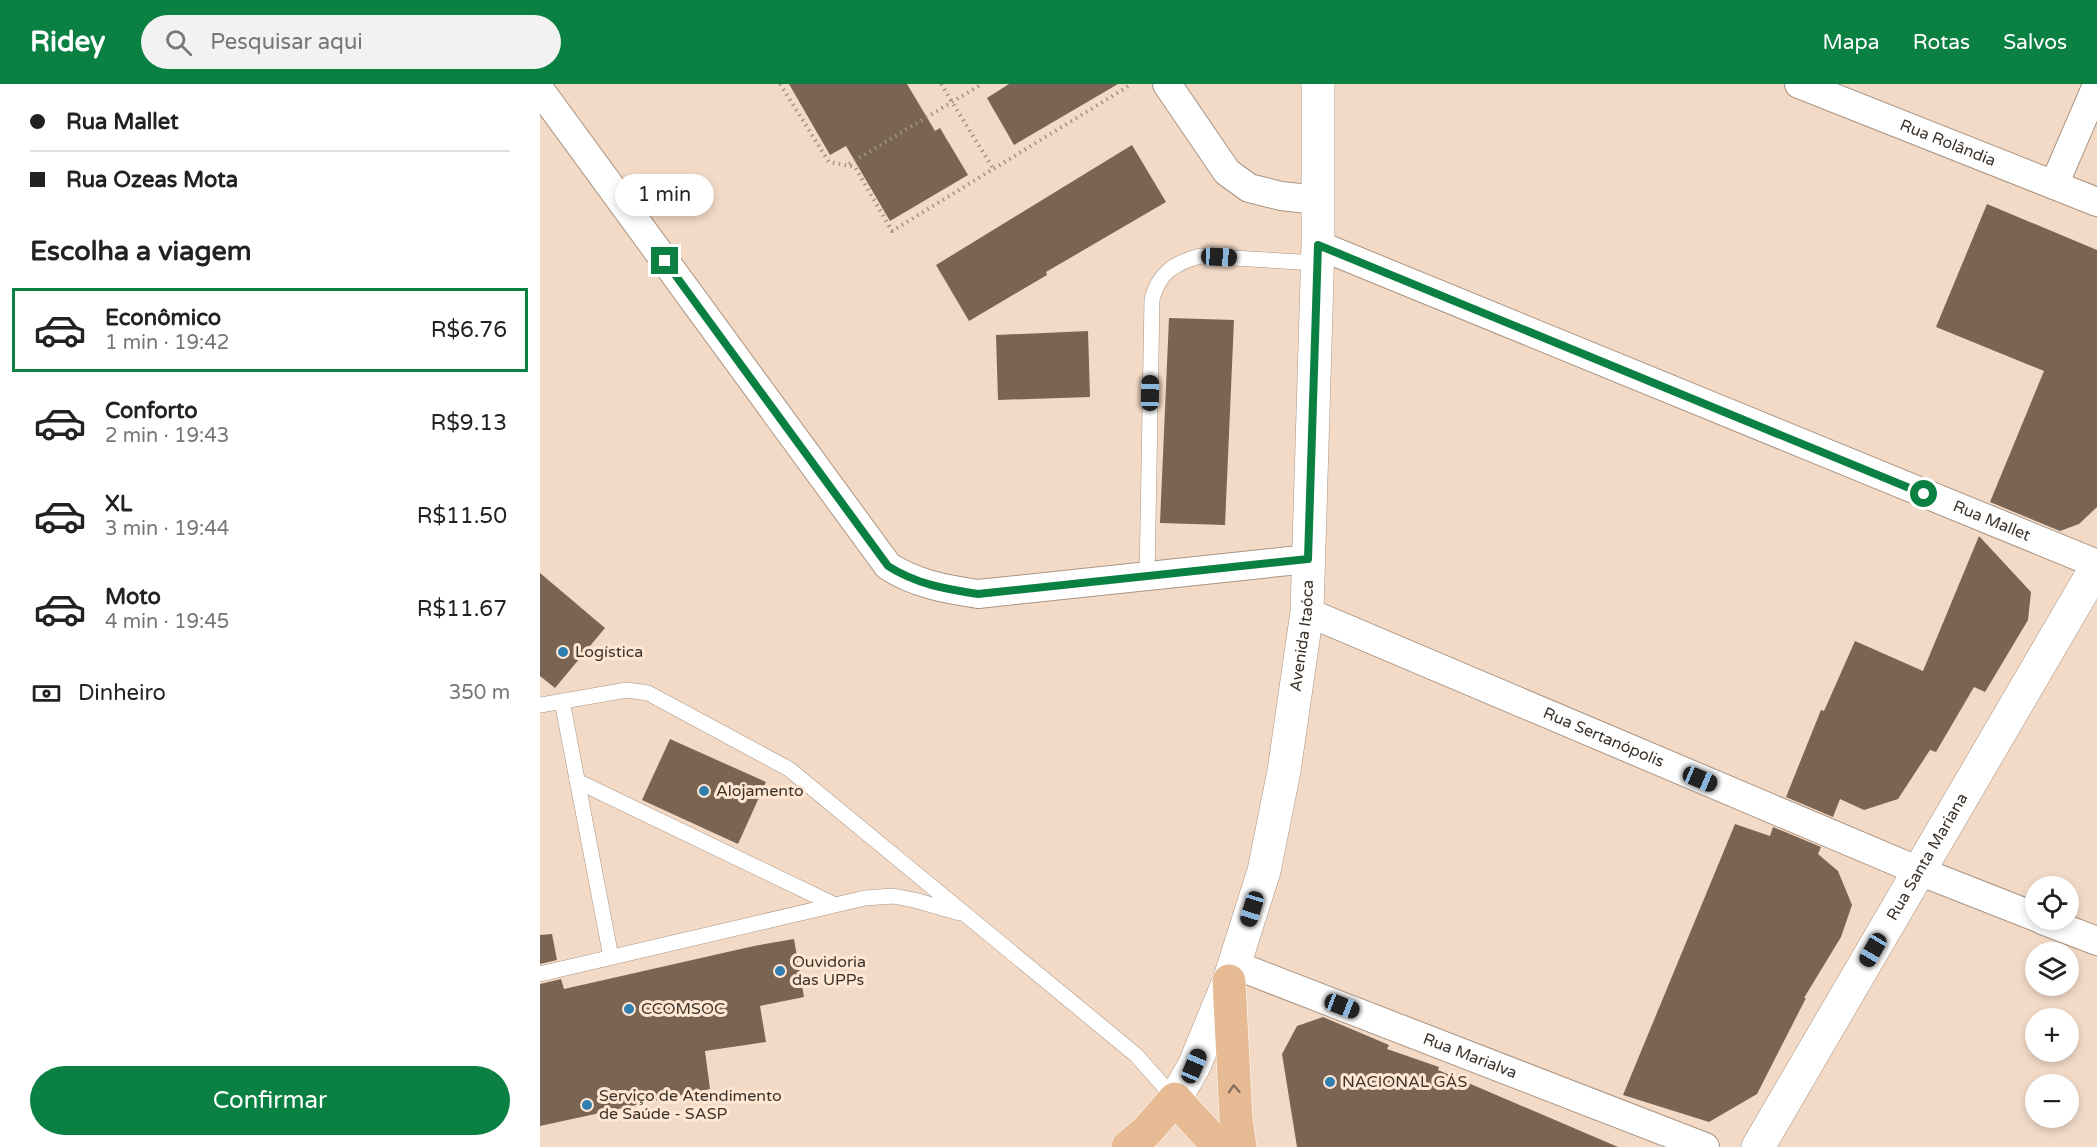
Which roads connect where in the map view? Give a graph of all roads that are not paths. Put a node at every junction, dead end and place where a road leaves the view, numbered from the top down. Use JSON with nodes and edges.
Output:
{"nodes":[{"id":1,"x":1167,"y":84,"type":"edge"},
{"id":2,"x":1318,"y":84,"type":"edge"},
{"id":3,"x":1799,"y":84,"type":"edge"},
{"id":4,"x":2097,"y":85,"type":"edge"},
{"id":5,"x":540,"y":90,"type":"edge"},
{"id":6,"x":2054,"y":185,"type":"junction"},
{"id":7,"x":1318,"y":200,"type":"junction"},
{"id":8,"x":2097,"y":202,"type":"edge"},
{"id":9,"x":1318,"y":254,"type":"junction"},
{"id":10,"x":1308,"y":559,"type":"junction"},
{"id":11,"x":2097,"y":565,"type":"edge"},
{"id":12,"x":1147,"y":577,"type":"junction"},
{"id":13,"x":1307,"y":612,"type":"junction"},
{"id":14,"x":562,"y":701,"type":"junction"},
{"id":15,"x":540,"y":705,"type":"edge"},
{"id":16,"x":577,"y":781,"type":"junction"},
{"id":17,"x":1919,"y":871,"type":"junction"},
{"id":18,"x":833,"y":904,"type":"junction"},
{"id":19,"x":2025,"y":913,"type":"edge"},
{"id":20,"x":966,"y":915,"type":"junction"},
{"id":21,"x":2068,"y":930,"type":"edge"},
{"id":22,"x":2097,"y":941,"type":"edge"},
{"id":23,"x":611,"y":957,"type":"junction"},
{"id":24,"x":1232,"y":973,"type":"junction"},
{"id":25,"x":540,"y":974,"type":"edge"},
{"id":26,"x":1175,"y":1099,"type":"junction"},
{"id":27,"x":1143,"y":1142,"type":"edge"},
{"id":28,"x":1219,"y":1147,"type":"edge"},
{"id":29,"x":1240,"y":1147,"type":"edge"},
{"id":30,"x":1705,"y":1147,"type":"edge"},
{"id":31,"x":1758,"y":1147,"type":"edge"}],
"edges":[{"from":1,"to":7,"type":"street"},
{"from":2,"to":7,"type":"main road","name":"Avenida Itaóca"},
{"from":3,"to":6,"type":"street","name":"Rua Rolândia"},
{"from":4,"to":6,"type":"street"},
{"from":5,"to":12,"type":"street"},
{"from":6,"to":8,"type":"street","name":"Rua Rolândia"},
{"from":7,"to":9,"type":"main road","name":"Avenida Itaóca"},
{"from":9,"to":10,"type":"main road","name":"Avenida Itaóca"},
{"from":9,"to":11,"type":"street","name":"Rua Mallet"},
{"from":9,"to":12,"type":"lane"},
{"from":10,"to":12,"type":"street"},
{"from":10,"to":13,"type":"main road","name":"Avenida Itaóca"},
{"from":11,"to":17,"type":"main road","name":"Rua Santa Mariana"},
{"from":13,"to":17,"type":"street","name":"Rua Sertanópolis"},
{"from":13,"to":24,"type":"main road","name":"Avenida Itaóca"},
{"from":14,"to":15,"type":"lane"},
{"from":14,"to":16,"type":"lane"},
{"from":14,"to":20,"type":"lane"},
{"from":16,"to":18,"type":"lane"},
{"from":16,"to":23,"type":"lane"},
{"from":17,"to":19,"type":"street","name":"Rua Sertanópolis"},
{"from":17,"to":31,"type":"main road","name":"Rua Santa Mariana"},
{"from":18,"to":20,"type":"lane"},
{"from":18,"to":23,"type":"lane"},
{"from":20,"to":26,"type":"lane"},
{"from":21,"to":22,"type":"street"},
{"from":23,"to":25,"type":"lane"},
{"from":24,"to":26,"type":"main road","name":"Avenida Itaóca"},
{"from":29,"to":24,"type":"main road","one_way":true},
{"from":24,"to":30,"type":"street","name":"Rua Marialva"},
{"from":26,"to":27,"type":"main road","name":"Avenida Itaóca"},
{"from":26,"to":28,"type":"main road"}]}
